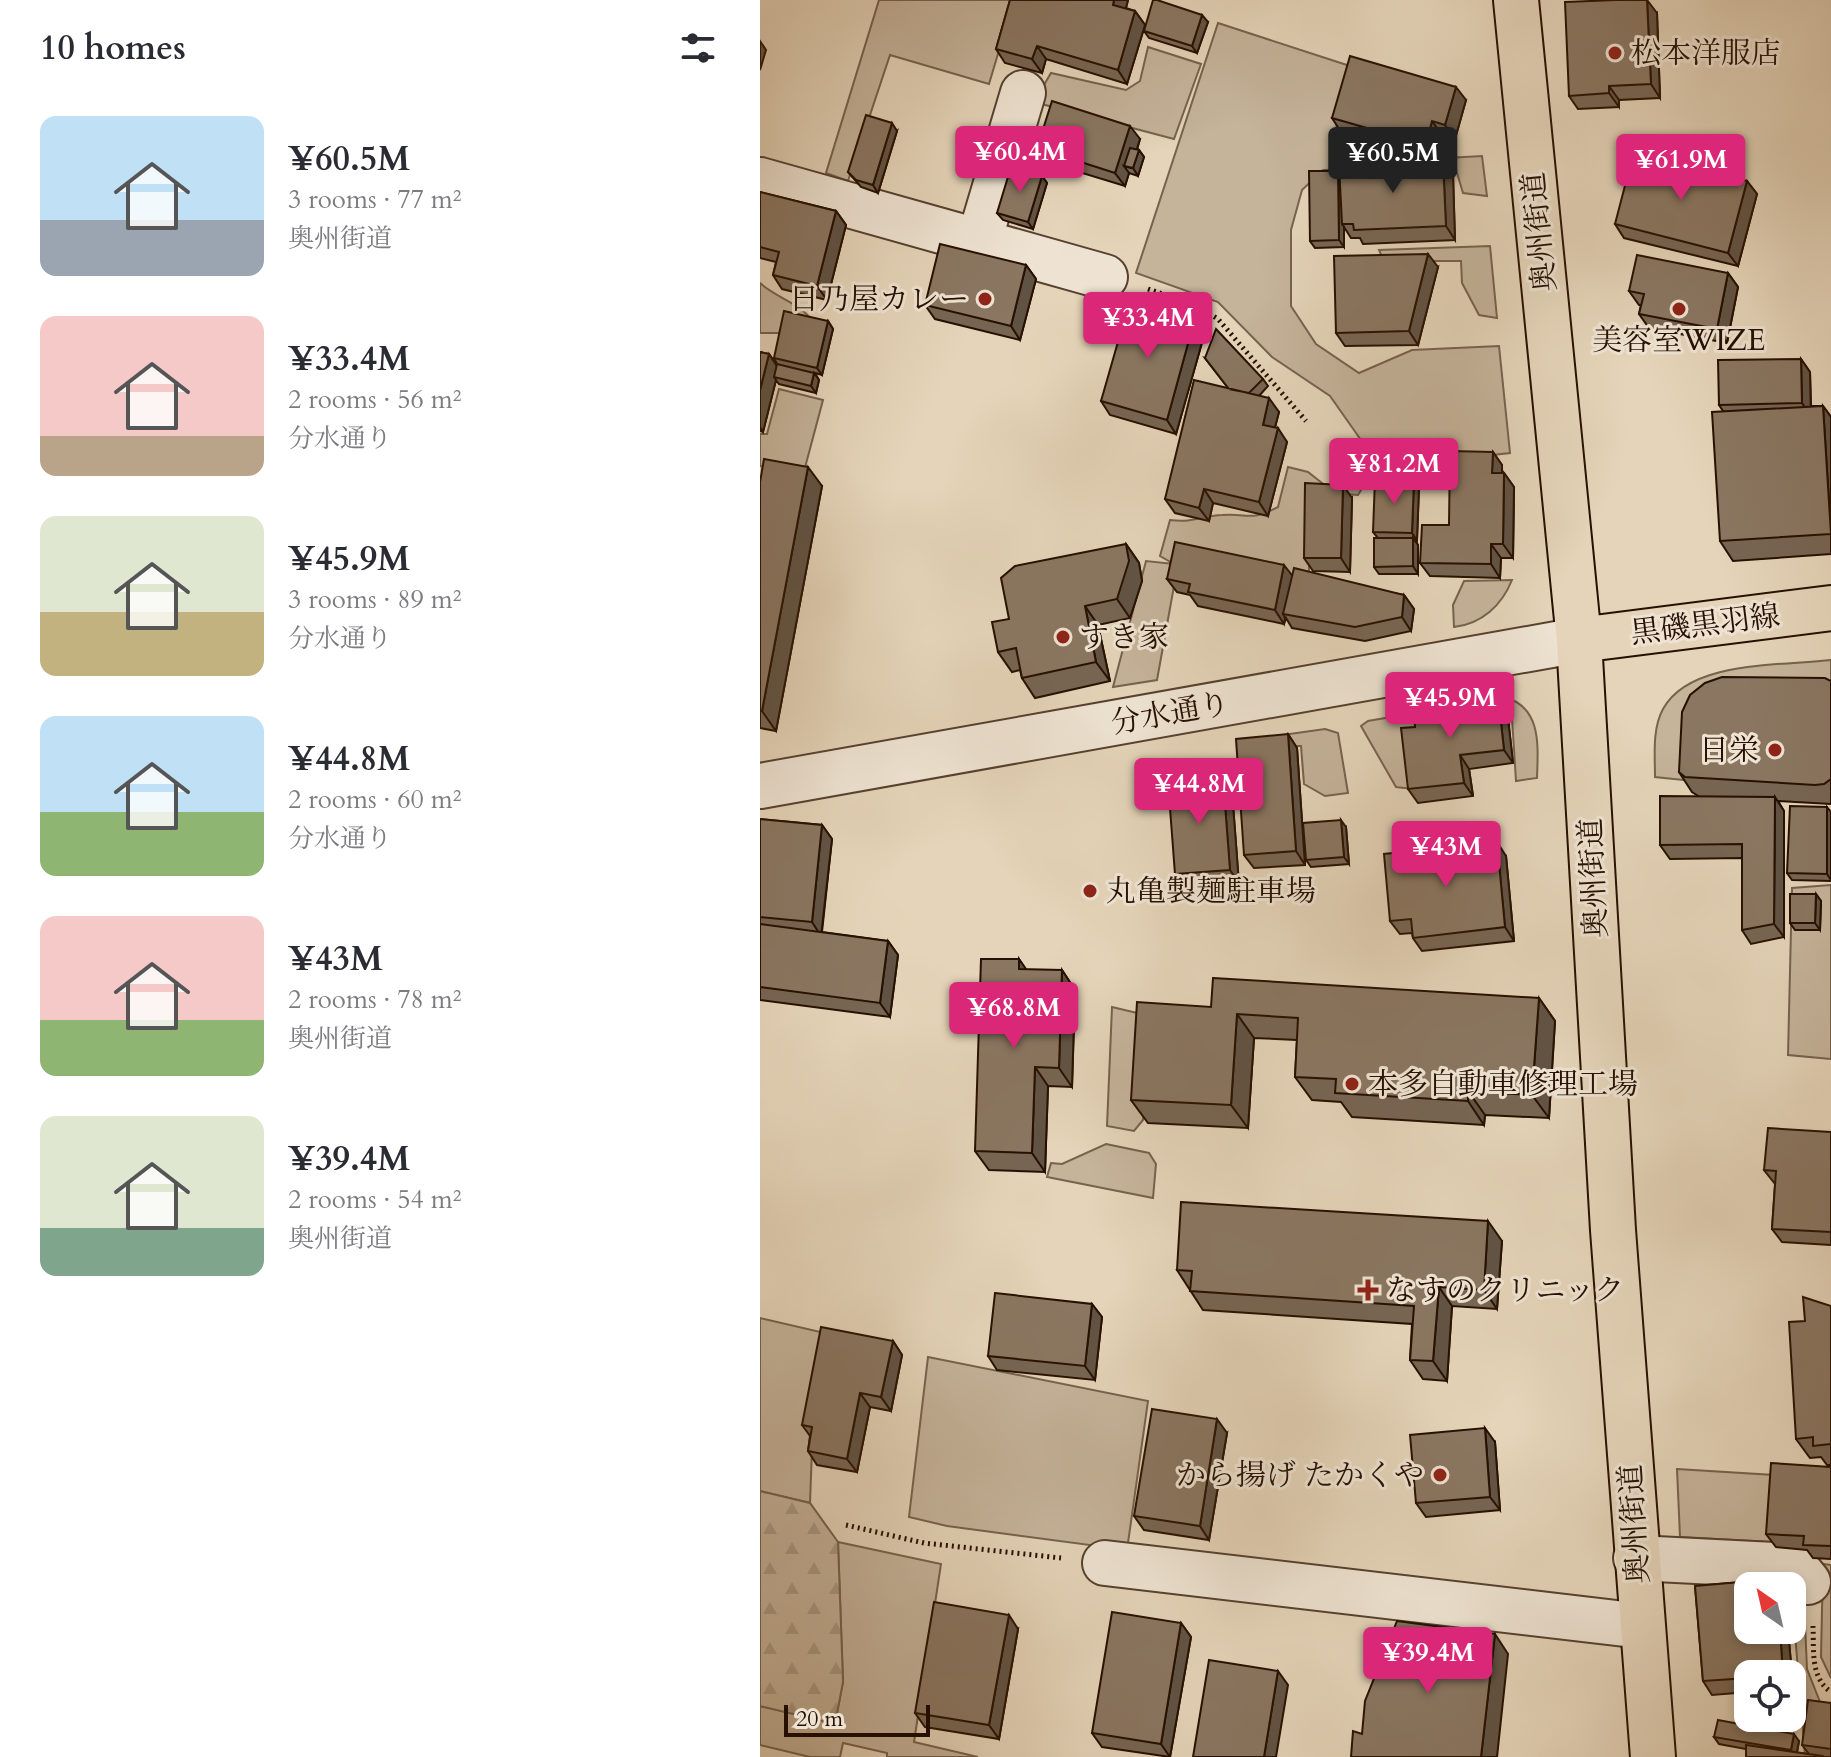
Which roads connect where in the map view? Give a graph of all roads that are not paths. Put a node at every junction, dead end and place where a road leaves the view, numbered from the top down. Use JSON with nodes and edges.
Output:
{"nodes":[{"id":1,"x":1516,"y":0,"type":"edge"},
{"id":2,"x":1023,"y":93,"type":"dead end"},
{"id":3,"x":760,"y":180,"type":"edge"},
{"id":4,"x":979,"y":241,"type":"junction"},
{"id":5,"x":1105,"y":277,"type":"road end"},
{"id":6,"x":1831,"y":608,"type":"edge"},
{"id":7,"x":1579,"y":640,"type":"junction"},
{"id":8,"x":760,"y":786,"type":"edge"},
{"id":9,"x":1636,"y":1558,"type":"junction"},
{"id":10,"x":1105,"y":1563,"type":"road end"},
{"id":11,"x":1808,"y":1582,"type":"road end"},
{"id":12,"x":1642,"y":1626,"type":"junction"},
{"id":13,"x":1653,"y":1757,"type":"edge"}],
"edges":[{"from":1,"to":7,"type":"main road","name":"奥州街道"},
{"from":2,"to":4,"type":"street"},
{"from":3,"to":4,"type":"street"},
{"from":4,"to":5,"type":"street"},
{"from":6,"to":7,"type":"main road","name":"黒磯黒羽線"},
{"from":7,"to":8,"type":"street","name":"分水通り"},
{"from":7,"to":9,"type":"main road","name":"奥州街道"},
{"from":9,"to":11,"type":"street"},
{"from":9,"to":12,"type":"main road","name":"奥州街道"},
{"from":10,"to":12,"type":"street"},
{"from":12,"to":13,"type":"main road","name":"奥州街道"}]}
